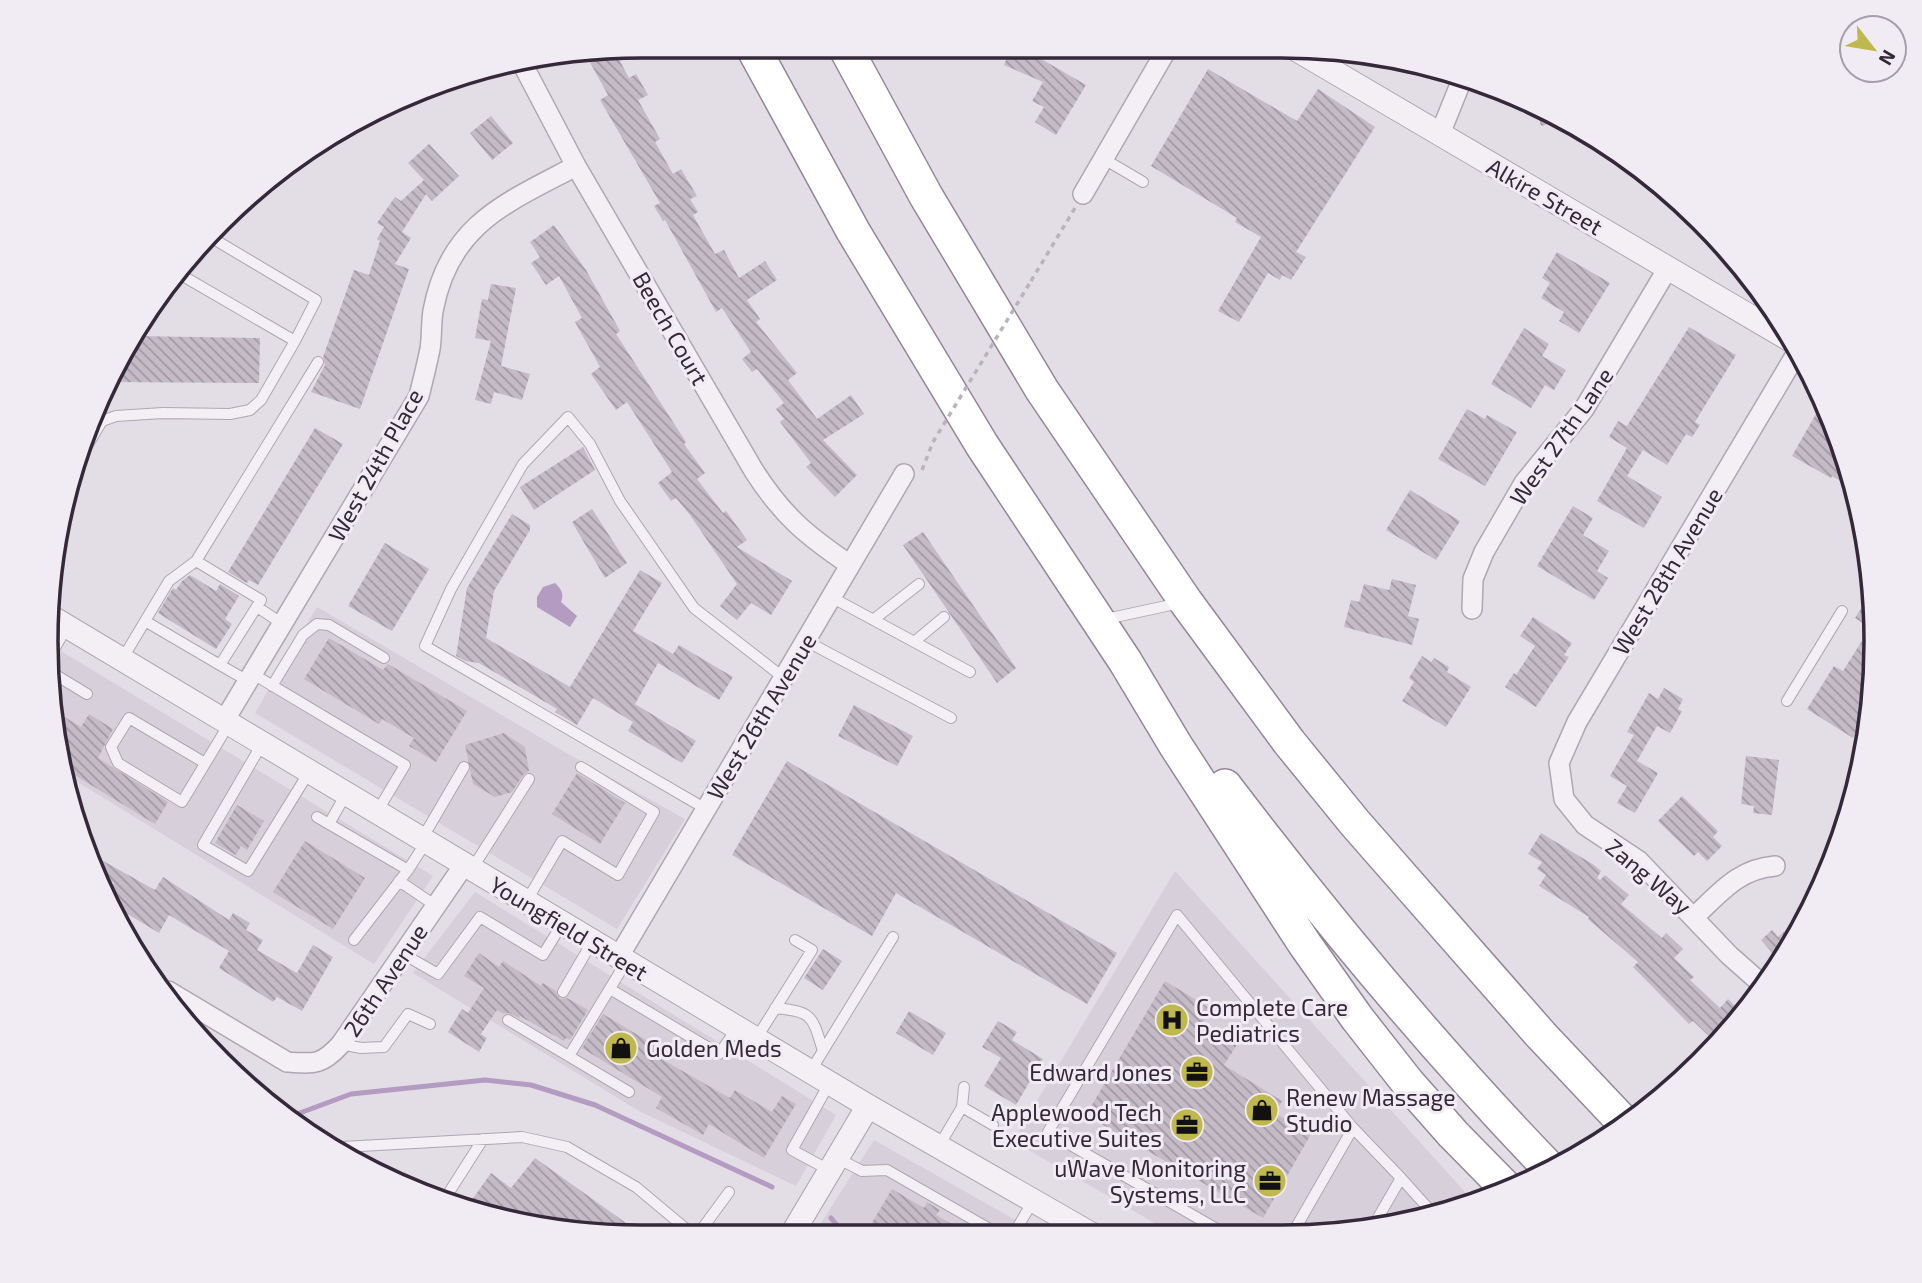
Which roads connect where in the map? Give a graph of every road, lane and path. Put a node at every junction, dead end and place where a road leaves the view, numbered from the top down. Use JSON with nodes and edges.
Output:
{"nodes":[{"id":1,"x":759,"y":58,"type":"edge"},
{"id":2,"x":851,"y":58,"type":"edge"},
{"id":3,"x":1162,"y":58,"type":"edge"},
{"id":4,"x":1312,"y":59,"type":"edge"},
{"id":5,"x":525,"y":70,"type":"edge"},
{"id":6,"x":1459,"y":86,"type":"edge"},
{"id":7,"x":1440,"y":134,"type":"junction"},
{"id":8,"x":1104,"y":159,"type":"junction"},
{"id":9,"x":576,"y":166,"type":"junction"},
{"id":10,"x":1143,"y":182,"type":"dead end"},
{"id":11,"x":1083,"y":194,"type":"joint"},
{"id":12,"x":218,"y":241,"type":"edge"},
{"id":13,"x":1668,"y":268,"type":"junction"},
{"id":14,"x":185,"y":277,"type":"edge"},
{"id":15,"x":1774,"y":331,"type":"edge"},
{"id":16,"x":295,"y":341,"type":"junction"},
{"id":17,"x":1792,"y":361,"type":"edge"},
{"id":18,"x":318,"y":362,"type":"dead end"},
{"id":19,"x":99,"y":426,"type":"edge"},
{"id":20,"x":912,"y":473,"type":"joint"},
{"id":21,"x":196,"y":561,"type":"junction"},
{"id":22,"x":850,"y":565,"type":"junction"},
{"id":23,"x":919,"y":584,"type":"dead end"},
{"id":24,"x":831,"y":597,"type":"junction"},
{"id":25,"x":1185,"y":601,"type":"junction"},
{"id":26,"x":257,"y":607,"type":"junction"},
{"id":27,"x":1472,"y":609,"type":"dead end"},
{"id":28,"x":1842,"y":611,"type":"dead end"},
{"id":29,"x":944,"y":617,"type":"dead end"},
{"id":30,"x":873,"y":620,"type":"junction"},
{"id":31,"x":1098,"y":620,"type":"junction"},
{"id":32,"x":58,"y":621,"type":"edge"},
{"id":33,"x":145,"y":621,"type":"junction"},
{"id":34,"x":283,"y":624,"type":"junction"},
{"id":35,"x":806,"y":641,"type":"junction"},
{"id":36,"x":914,"y":642,"type":"junction"},
{"id":37,"x":384,"y":658,"type":"dead end"},
{"id":38,"x":122,"y":659,"type":"junction"},
{"id":39,"x":1125,"y":661,"type":"junction"},
{"id":40,"x":220,"y":665,"type":"junction"},
{"id":41,"x":970,"y":672,"type":"dead end"},
{"id":42,"x":59,"y":677,"type":"edge"},
{"id":43,"x":250,"y":678,"type":"junction"},
{"id":44,"x":783,"y":678,"type":"junction"},
{"id":45,"x":272,"y":685,"type":"junction"},
{"id":46,"x":87,"y":694,"type":"dead end"},
{"id":47,"x":1787,"y":701,"type":"dead end"},
{"id":48,"x":951,"y":718,"type":"dead end"},
{"id":49,"x":227,"y":722,"type":"junction"},
{"id":50,"x":262,"y":744,"type":"junction"},
{"id":51,"x":205,"y":763,"type":"junction"},
{"id":52,"x":464,"y":767,"type":"dead end"},
{"id":53,"x":581,"y":767,"type":"dead end"},
{"id":54,"x":309,"y":771,"type":"junction"},
{"id":55,"x":529,"y":779,"type":"dead end"},
{"id":56,"x":346,"y":794,"type":"junction"},
{"id":57,"x":1564,"y":799,"type":"joint"},
{"id":58,"x":706,"y":810,"type":"junction"},
{"id":59,"x":376,"y":812,"type":"junction"},
{"id":60,"x":317,"y":817,"type":"dead end"},
{"id":61,"x":329,"y":824,"type":"junction"},
{"id":62,"x":424,"y":841,"type":"junction"},
{"id":63,"x":1774,"y":866,"type":"dead end"},
{"id":64,"x":468,"y":867,"type":"junction"},
{"id":65,"x":408,"y":870,"type":"junction"},
{"id":66,"x":400,"y":881,"type":"junction"},
{"id":67,"x":526,"y":902,"type":"junction"},
{"id":68,"x":436,"y":906,"type":"junction"},
{"id":69,"x":1694,"y":917,"type":"junction"},
{"id":70,"x":562,"y":924,"type":"junction"},
{"id":71,"x":894,"y":937,"type":"dead end"},
{"id":72,"x":354,"y":940,"type":"dead end"},
{"id":73,"x":794,"y":940,"type":"dead end"},
{"id":74,"x":592,"y":942,"type":"junction"},
{"id":75,"x":403,"y":954,"type":"junction"},
{"id":76,"x":622,"y":960,"type":"junction"},
{"id":77,"x":1757,"y":979,"type":"edge"},
{"id":78,"x":610,"y":989,"type":"junction"},
{"id":79,"x":563,"y":992,"type":"dead end"},
{"id":80,"x":178,"y":997,"type":"edge"},
{"id":81,"x":775,"y":1009,"type":"junction"},
{"id":82,"x":508,"y":1020,"type":"dead end"},
{"id":83,"x":430,"y":1024,"type":"dead end"},
{"id":84,"x":746,"y":1034,"type":"junction"},
{"id":85,"x":1541,"y":1035,"type":"junction"},
{"id":86,"x":341,"y":1044,"type":"junction"},
{"id":87,"x":823,"y":1051,"type":"junction"},
{"id":88,"x":569,"y":1056,"type":"junction"},
{"id":89,"x":820,"y":1078,"type":"junction"},
{"id":90,"x":964,"y":1087,"type":"dead end"},
{"id":91,"x":629,"y":1092,"type":"dead end"},
{"id":92,"x":868,"y":1106,"type":"junction"},
{"id":93,"x":1635,"y":1106,"type":"edge"},
{"id":94,"x":962,"y":1107,"type":"junction"},
{"id":95,"x":1619,"y":1117,"type":"edge"},
{"id":96,"x":993,"y":1125,"type":"dead end"},
{"id":97,"x":1353,"y":1128,"type":"junction"},
{"id":98,"x":483,"y":1139,"type":"junction"},
{"id":99,"x":349,"y":1147,"type":"edge"},
{"id":100,"x":939,"y":1147,"type":"junction"},
{"id":101,"x":1544,"y":1162,"type":"edge"},
{"id":102,"x":833,"y":1164,"type":"junction"},
{"id":103,"x":1401,"y":1178,"type":"junction"},
{"id":104,"x":1500,"y":1182,"type":"edge"},
{"id":105,"x":449,"y":1192,"type":"edge"},
{"id":106,"x":729,"y":1192,"type":"dead end"},
{"id":107,"x":1033,"y":1201,"type":"junction"},
{"id":108,"x":1426,"y":1206,"type":"edge"},
{"id":109,"x":1379,"y":1216,"type":"edge"},
{"id":110,"x":681,"y":1225,"type":"edge"},
{"id":111,"x":705,"y":1225,"type":"edge"},
{"id":112,"x":797,"y":1225,"type":"edge"},
{"id":113,"x":983,"y":1225,"type":"edge"},
{"id":114,"x":1019,"y":1225,"type":"edge"},
{"id":115,"x":1075,"y":1225,"type":"edge"},
{"id":116,"x":1210,"y":1225,"type":"edge"},
{"id":117,"x":1298,"y":1225,"type":"edge"}],
"edges":[{"from":1,"to":31,"type":"highway"},
{"from":2,"to":25,"type":"highway"},
{"from":3,"to":8,"type":"street"},
{"from":4,"to":7,"type":"street","name":"Alkire Street"},
{"from":5,"to":9,"type":"street","name":"Beech Court"},
{"from":6,"to":7,"type":"street"},
{"from":7,"to":13,"type":"street","name":"Alkire Street"},
{"from":8,"to":10,"type":"lane"},
{"from":8,"to":11,"type":"street"},
{"from":9,"to":22,"type":"street","name":"Beech Court"},
{"from":9,"to":34,"type":"street","name":"West 24th Place"},
{"from":11,"to":20,"type":"path","bridge":true},
{"from":12,"to":16,"type":"lane"},
{"from":13,"to":15,"type":"street","name":"Alkire Street"},
{"from":13,"to":27,"type":"street","name":"West 27th Lane"},
{"from":14,"to":16,"type":"lane"},
{"from":16,"to":19,"type":"lane"},
{"from":17,"to":57,"type":"street","name":"West 28th Avenue"},
{"from":18,"to":21,"type":"lane"},
{"from":20,"to":22,"type":"street","name":"West 26th Avenue"},
{"from":21,"to":26,"type":"lane"},
{"from":21,"to":33,"type":"lane"},
{"from":22,"to":24,"type":"street","name":"West 26th Avenue"},
{"from":23,"to":30,"type":"lane"},
{"from":24,"to":30,"type":"lane"},
{"from":24,"to":35,"type":"street","name":"West 26th Avenue"},
{"from":25,"to":31,"type":"lane"},
{"from":25,"to":85,"type":"highway"},
{"from":26,"to":34,"type":"lane"},
{"from":26,"to":40,"type":"lane"},
{"from":28,"to":47,"type":"lane"},
{"from":29,"to":36,"type":"lane"},
{"from":30,"to":36,"type":"lane"},
{"from":31,"to":39,"type":"highway"},
{"from":32,"to":38,"type":"street","name":"Youngfield Street"},
{"from":33,"to":38,"type":"lane"},
{"from":33,"to":40,"type":"lane"},
{"from":34,"to":43,"type":"street","name":"West 24th Place"},
{"from":35,"to":44,"type":"street","name":"West 26th Avenue"},
{"from":35,"to":48,"type":"lane"},
{"from":36,"to":41,"type":"lane"},
{"from":37,"to":45,"type":"lane"},
{"from":38,"to":49,"type":"street","name":"Youngfield Street"},
{"from":39,"to":101,"type":"highway"},
{"from":39,"to":104,"type":"highway"},
{"from":40,"to":43,"type":"lane"},
{"from":42,"to":46,"type":"lane"},
{"from":43,"to":45,"type":"lane"},
{"from":43,"to":49,"type":"street","name":"West 24th Place"},
{"from":44,"to":58,"type":"street","name":"West 26th Avenue"},
{"from":44,"to":58,"type":"lane"},
{"from":45,"to":59,"type":"lane"},
{"from":49,"to":50,"type":"street","name":"Youngfield Street"},
{"from":49,"to":51,"type":"lane"},
{"from":50,"to":54,"type":"street","name":"Youngfield Street"},
{"from":50,"to":54,"type":"lane"},
{"from":51,"to":51,"type":"lane"},
{"from":52,"to":62,"type":"lane"},
{"from":53,"to":67,"type":"lane"},
{"from":54,"to":56,"type":"street","name":"Youngfield Street"},
{"from":55,"to":64,"type":"lane"},
{"from":56,"to":59,"type":"street","name":"Youngfield Street"},
{"from":56,"to":61,"type":"lane"},
{"from":57,"to":69,"type":"street","name":"Zang Way"},
{"from":58,"to":76,"type":"street","name":"West 26th Avenue"},
{"from":59,"to":62,"type":"street","name":"Youngfield Street"},
{"from":60,"to":61,"type":"lane"},
{"from":61,"to":65,"type":"lane"},
{"from":62,"to":64,"type":"street","name":"Youngfield Street"},
{"from":62,"to":65,"type":"lane"},
{"from":63,"to":69,"type":"street","name":"Zang Way"},
{"from":64,"to":67,"type":"street","name":"Youngfield Street"},
{"from":64,"to":68,"type":"street","name":"26th Avenue"},
{"from":65,"to":66,"type":"lane"},
{"from":66,"to":68,"type":"lane"},
{"from":66,"to":72,"type":"lane"},
{"from":67,"to":70,"type":"street","name":"Youngfield Street"},
{"from":68,"to":75,"type":"street","name":"26th Avenue"},
{"from":69,"to":77,"type":"street"},
{"from":70,"to":74,"type":"street","name":"Youngfield Street"},
{"from":70,"to":75,"type":"lane"},
{"from":71,"to":87,"type":"lane"},
{"from":73,"to":81,"type":"lane"},
{"from":74,"to":76,"type":"street","name":"Youngfield Street"},
{"from":74,"to":79,"type":"lane"},
{"from":75,"to":86,"type":"street","name":"26th Avenue"},
{"from":76,"to":78,"type":"lane"},
{"from":76,"to":84,"type":"street","name":"Youngfield Street"},
{"from":78,"to":84,"type":"lane"},
{"from":78,"to":88,"type":"lane"},
{"from":80,"to":86,"type":"street","name":"26th Avenue"},
{"from":81,"to":84,"type":"lane"},
{"from":81,"to":87,"type":"lane"},
{"from":82,"to":88,"type":"lane"},
{"from":83,"to":86,"type":"lane"},
{"from":84,"to":89,"type":"street","name":"Youngfield Street"},
{"from":85,"to":93,"type":"highway"},
{"from":85,"to":95,"type":"highway"},
{"from":87,"to":89,"type":"lane"},
{"from":88,"to":91,"type":"lane"},
{"from":89,"to":92,"type":"street","name":"Youngfield Street"},
{"from":89,"to":102,"type":"lane"},
{"from":90,"to":94,"type":"lane"},
{"from":92,"to":100,"type":"street","name":"Youngfield Street"},
{"from":92,"to":102,"type":"street"},
{"from":94,"to":96,"type":"lane"},
{"from":94,"to":100,"type":"lane"},
{"from":97,"to":103,"type":"lane"},
{"from":97,"to":116,"type":"lane"},
{"from":97,"to":117,"type":"lane"},
{"from":98,"to":99,"type":"lane"},
{"from":98,"to":105,"type":"lane"},
{"from":98,"to":110,"type":"lane"},
{"from":100,"to":107,"type":"street","name":"Youngfield Street"},
{"from":102,"to":112,"type":"street"},
{"from":102,"to":113,"type":"lane"},
{"from":103,"to":108,"type":"lane"},
{"from":103,"to":109,"type":"lane"},
{"from":106,"to":111,"type":"lane"},
{"from":107,"to":114,"type":"lane"},
{"from":107,"to":115,"type":"street","name":"Youngfield Street"}]}
